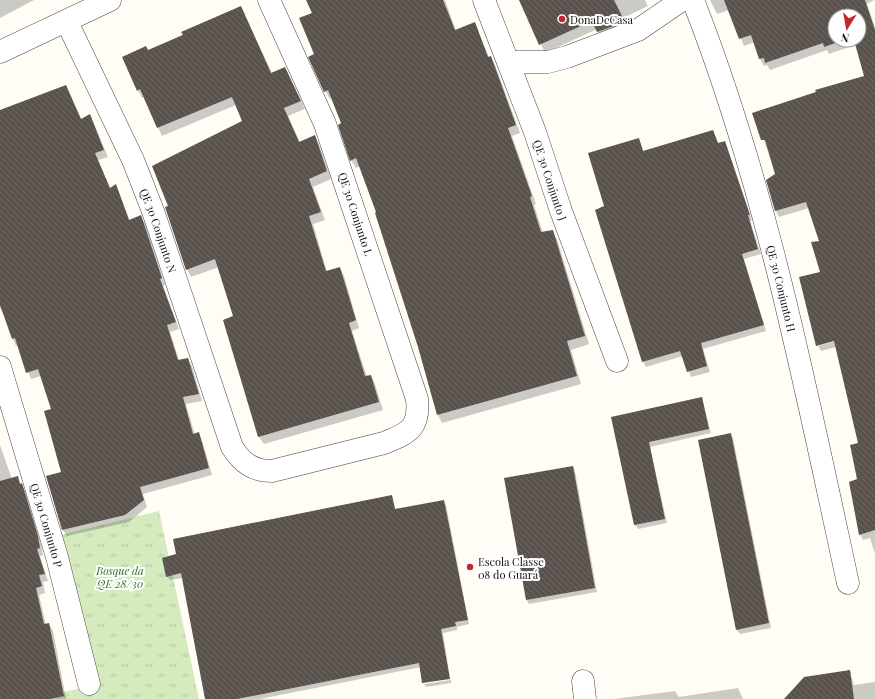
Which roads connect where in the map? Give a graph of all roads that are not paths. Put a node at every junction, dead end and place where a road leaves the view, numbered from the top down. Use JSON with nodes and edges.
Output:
{"nodes":[{"id":1,"x":110,"y":0,"type":"edge"},
{"id":2,"x":269,"y":0,"type":"edge"},
{"id":3,"x":484,"y":0,"type":"edge"},
{"id":4,"x":682,"y":0,"type":"edge"},
{"id":5,"x":693,"y":0,"type":"edge"},
{"id":6,"x":66,"y":22,"type":"junction"},
{"id":7,"x":0,"y":52,"type":"edge"},
{"id":8,"x":509,"y":62,"type":"junction"},
{"id":9,"x":617,"y":360,"type":"dead end"},
{"id":10,"x":0,"y":367,"type":"edge"},
{"id":11,"x":232,"y":447,"type":"joint"},
{"id":12,"x":848,"y":583,"type":"dead end"},
{"id":13,"x":89,"y":684,"type":"dead end"}],
"edges":[{"from":1,"to":6,"type":"street"},
{"from":2,"to":11,"type":"street","name":"QE 30 Conjunto L"},
{"from":3,"to":8,"type":"street","name":"QE 30 Conjunto J"},
{"from":4,"to":8,"type":"street"},
{"from":5,"to":12,"type":"street","name":"QE 30 Conjunto H"},
{"from":6,"to":7,"type":"street"},
{"from":6,"to":11,"type":"street","name":"QE 30 Conjunto N"},
{"from":8,"to":9,"type":"street","name":"QE 30 Conjunto J"},
{"from":10,"to":13,"type":"street","name":"QE 30 Conjunto P"}]}
